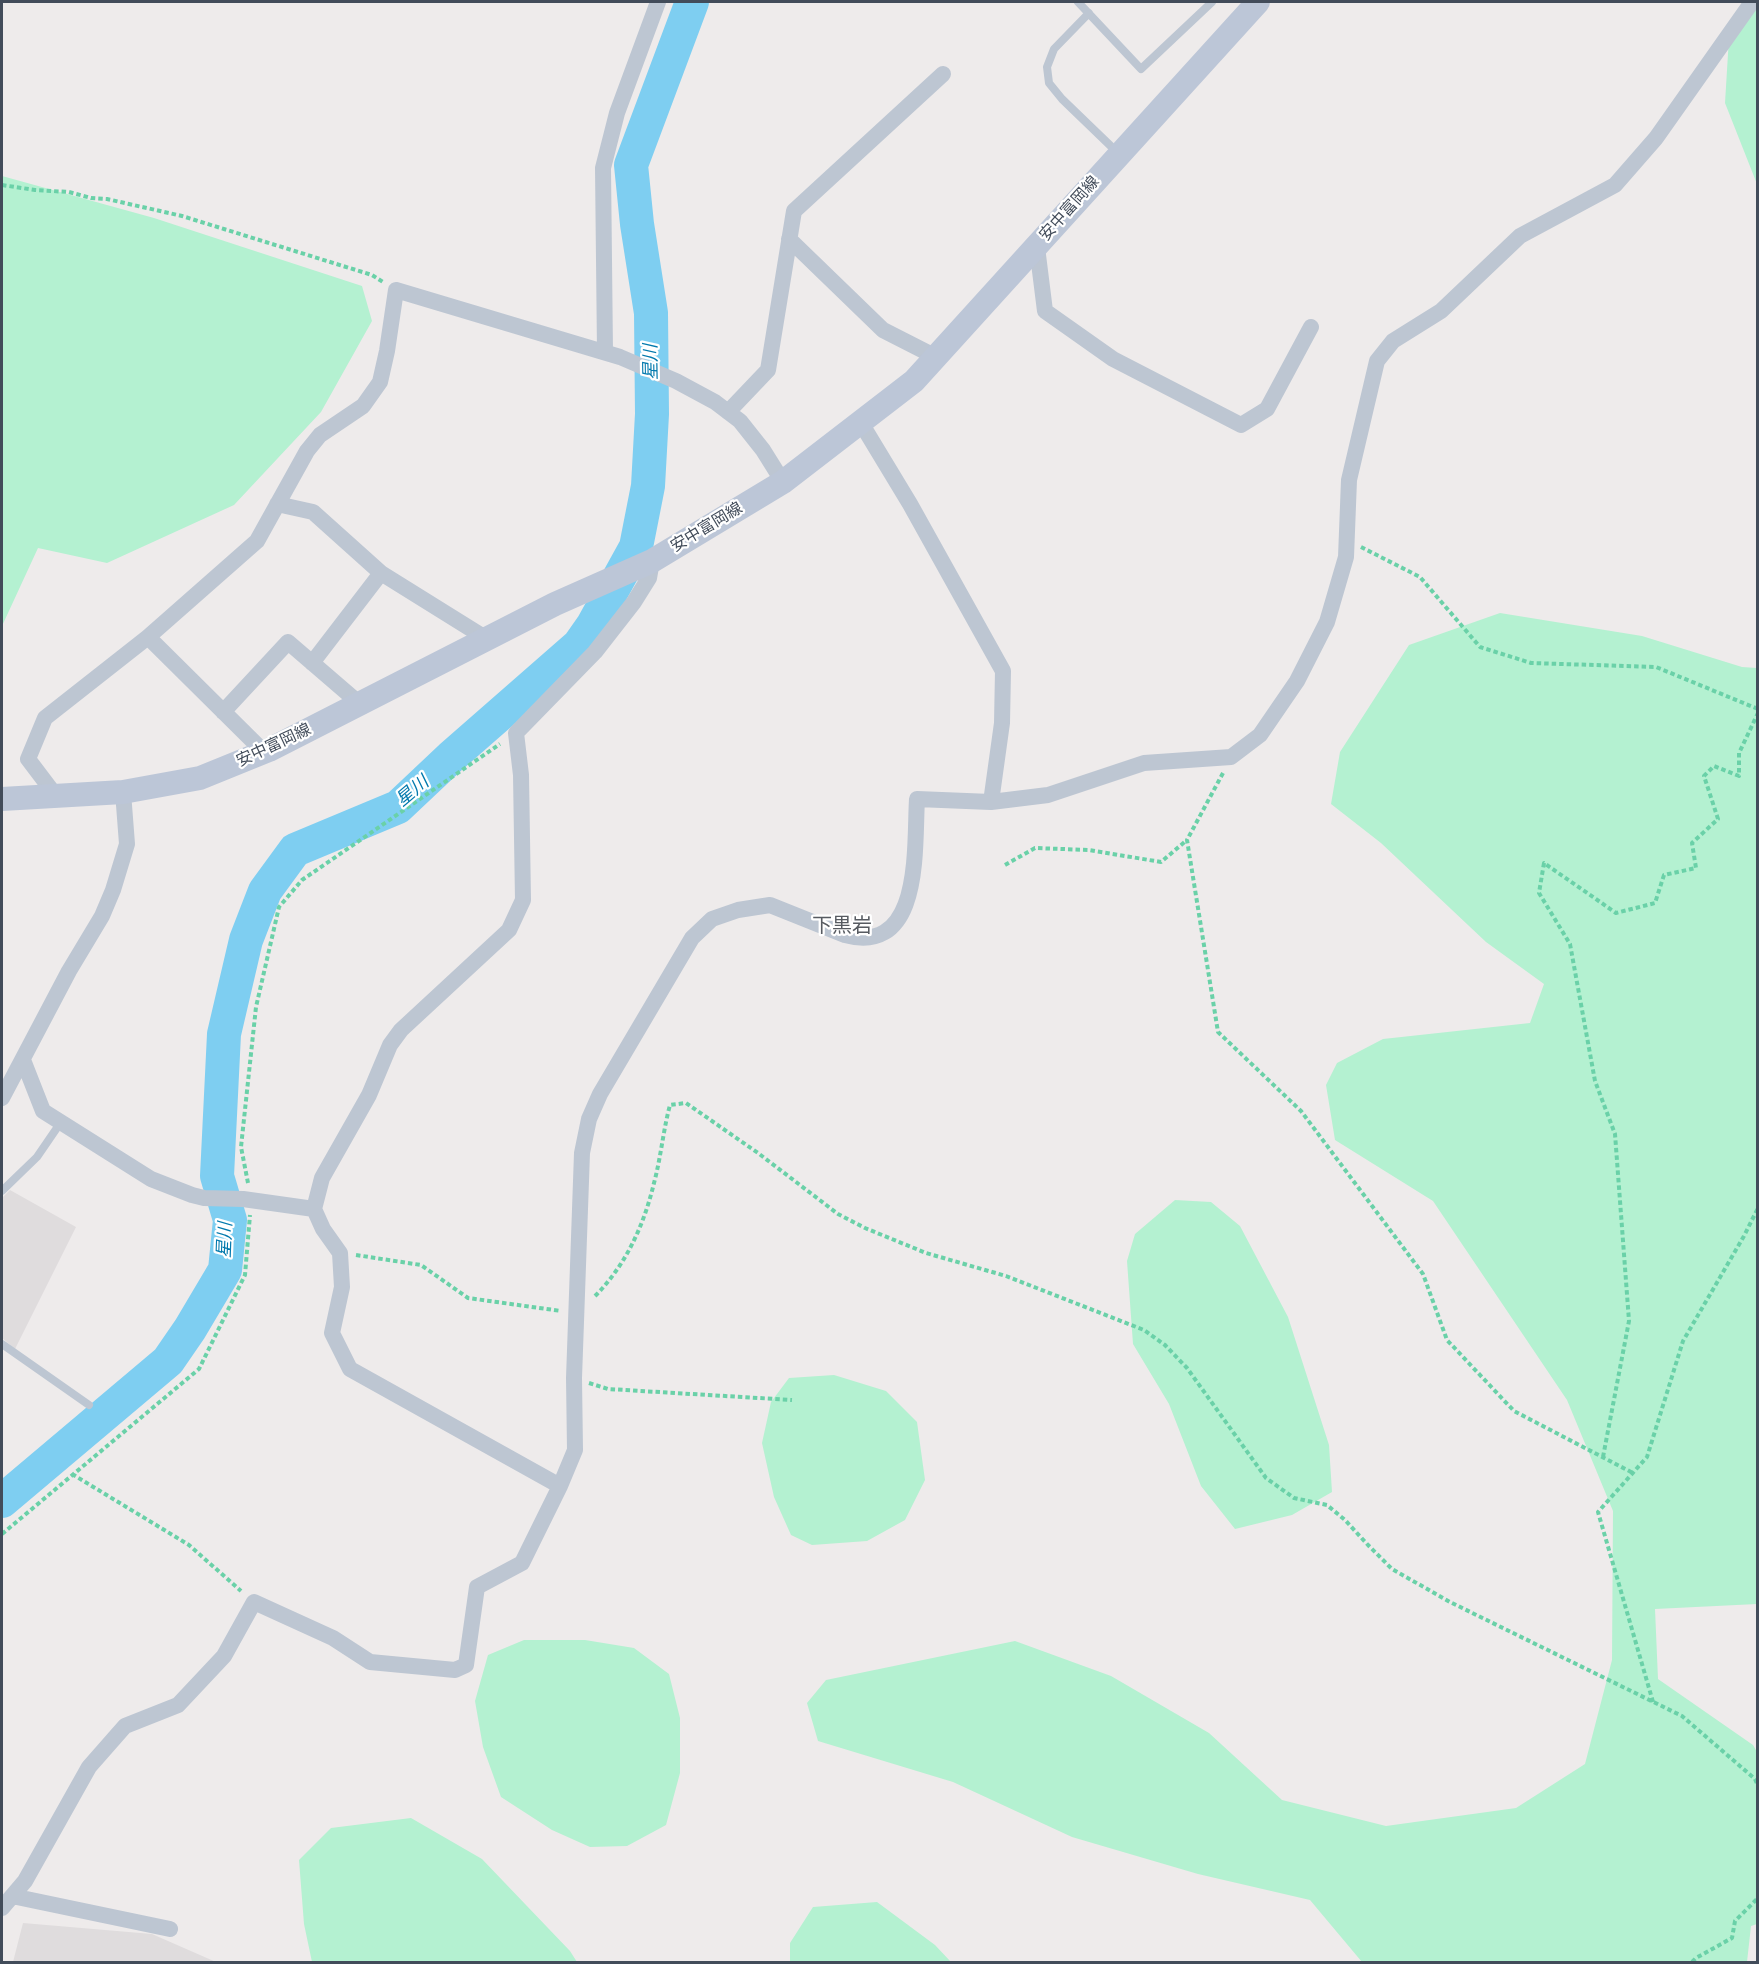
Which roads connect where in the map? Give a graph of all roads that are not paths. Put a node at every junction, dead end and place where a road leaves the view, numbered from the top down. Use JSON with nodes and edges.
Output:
{"nodes":[{"id":1,"x":658,"y":2,"type":"edge"},
{"id":2,"x":1078,"y":2,"type":"edge"},
{"id":3,"x":1212,"y":2,"type":"edge"},
{"id":4,"x":1258,"y":2,"type":"edge"},
{"id":5,"x":1752,"y":2,"type":"edge"},
{"id":6,"x":1089,"y":13,"type":"junction"},
{"id":7,"x":943,"y":74,"type":"dead end"},
{"id":8,"x":1119,"y":154,"type":"junction"},
{"id":9,"x":789,"y":239,"type":"junction"},
{"id":10,"x":1037,"y":247,"type":"junction"},
{"id":11,"x":1311,"y":327,"type":"dead end"},
{"id":12,"x":613,"y":355,"type":"junction"},
{"id":13,"x":936,"y":357,"type":"junction"},
{"id":14,"x":728,"y":412,"type":"junction"},
{"id":15,"x":861,"y":423,"type":"junction"},
{"id":16,"x":783,"y":482,"type":"junction"},
{"id":17,"x":277,"y":504,"type":"junction"},
{"id":18,"x":648,"y":563,"type":"junction"},
{"id":19,"x":381,"y":573,"type":"junction"},
{"id":20,"x":148,"y":638,"type":"junction"},
{"id":21,"x":487,"y":639,"type":"junction"},
{"id":22,"x":312,"y":663,"type":"junction"},
{"id":23,"x":360,"y":704,"type":"junction"},
{"id":24,"x":223,"y":712,"type":"junction"},
{"id":25,"x":264,"y":752,"type":"junction"},
{"id":26,"x":123,"y":792,"type":"junction"},
{"id":27,"x":56,"y":796,"type":"junction"},
{"id":28,"x":2,"y":799,"type":"edge"},
{"id":29,"x":991,"y":802,"type":"junction"},
{"id":30,"x":23,"y":1060,"type":"junction"},
{"id":31,"x":2,"y":1098,"type":"edge"},
{"id":32,"x":61,"y":1122,"type":"junction"},
{"id":33,"x":2,"y":1191,"type":"edge"},
{"id":34,"x":314,"y":1209,"type":"junction"},
{"id":35,"x":2,"y":1344,"type":"edge"},
{"id":36,"x":89,"y":1405,"type":"dead end"},
{"id":37,"x":560,"y":1486,"type":"junction"},
{"id":38,"x":7,"y":1902,"type":"edge"},
{"id":39,"x":170,"y":1929,"type":"dead end"}],
"edges":[{"from":1,"to":12,"type":"street"},
{"from":2,"to":6,"type":"lane"},
{"from":3,"to":6,"type":"lane"},
{"from":4,"to":8,"type":"main road","name":"安中富岡線"},
{"from":5,"to":29,"type":"street"},
{"from":6,"to":8,"type":"lane"},
{"from":7,"to":9,"type":"street"},
{"from":8,"to":10,"type":"main road","name":"安中富岡線"},
{"from":9,"to":13,"type":"street"},
{"from":9,"to":14,"type":"street"},
{"from":10,"to":11,"type":"street"},
{"from":10,"to":13,"type":"main road","name":"安中富岡線"},
{"from":12,"to":14,"type":"street"},
{"from":12,"to":17,"type":"street"},
{"from":13,"to":15,"type":"main road","name":"安中富岡線"},
{"from":14,"to":16,"type":"street"},
{"from":15,"to":16,"type":"main road","name":"安中富岡線"},
{"from":15,"to":29,"type":"street"},
{"from":16,"to":18,"type":"main road","name":"安中富岡線"},
{"from":17,"to":19,"type":"street"},
{"from":17,"to":20,"type":"street"},
{"from":18,"to":21,"type":"main road","name":"安中富岡線"},
{"from":18,"to":34,"type":"street"},
{"from":19,"to":21,"type":"street"},
{"from":19,"to":22,"type":"street"},
{"from":20,"to":24,"type":"street"},
{"from":20,"to":27,"type":"street"},
{"from":21,"to":23,"type":"main road","name":"安中富岡線"},
{"from":22,"to":23,"type":"street"},
{"from":22,"to":24,"type":"street"},
{"from":23,"to":25,"type":"main road","name":"安中富岡線"},
{"from":24,"to":25,"type":"street"},
{"from":25,"to":26,"type":"main road","name":"安中富岡線"},
{"from":26,"to":27,"type":"main road","name":"安中富岡線"},
{"from":26,"to":30,"type":"street"},
{"from":27,"to":28,"type":"main road","name":"安中富岡線"},
{"from":29,"to":37,"type":"street"},
{"from":30,"to":31,"type":"street"},
{"from":30,"to":32,"type":"street"},
{"from":32,"to":33,"type":"lane"},
{"from":32,"to":34,"type":"street"},
{"from":34,"to":37,"type":"street"},
{"from":35,"to":36,"type":"lane"},
{"from":37,"to":38,"type":"street"},
{"from":38,"to":39,"type":"street"}]}
